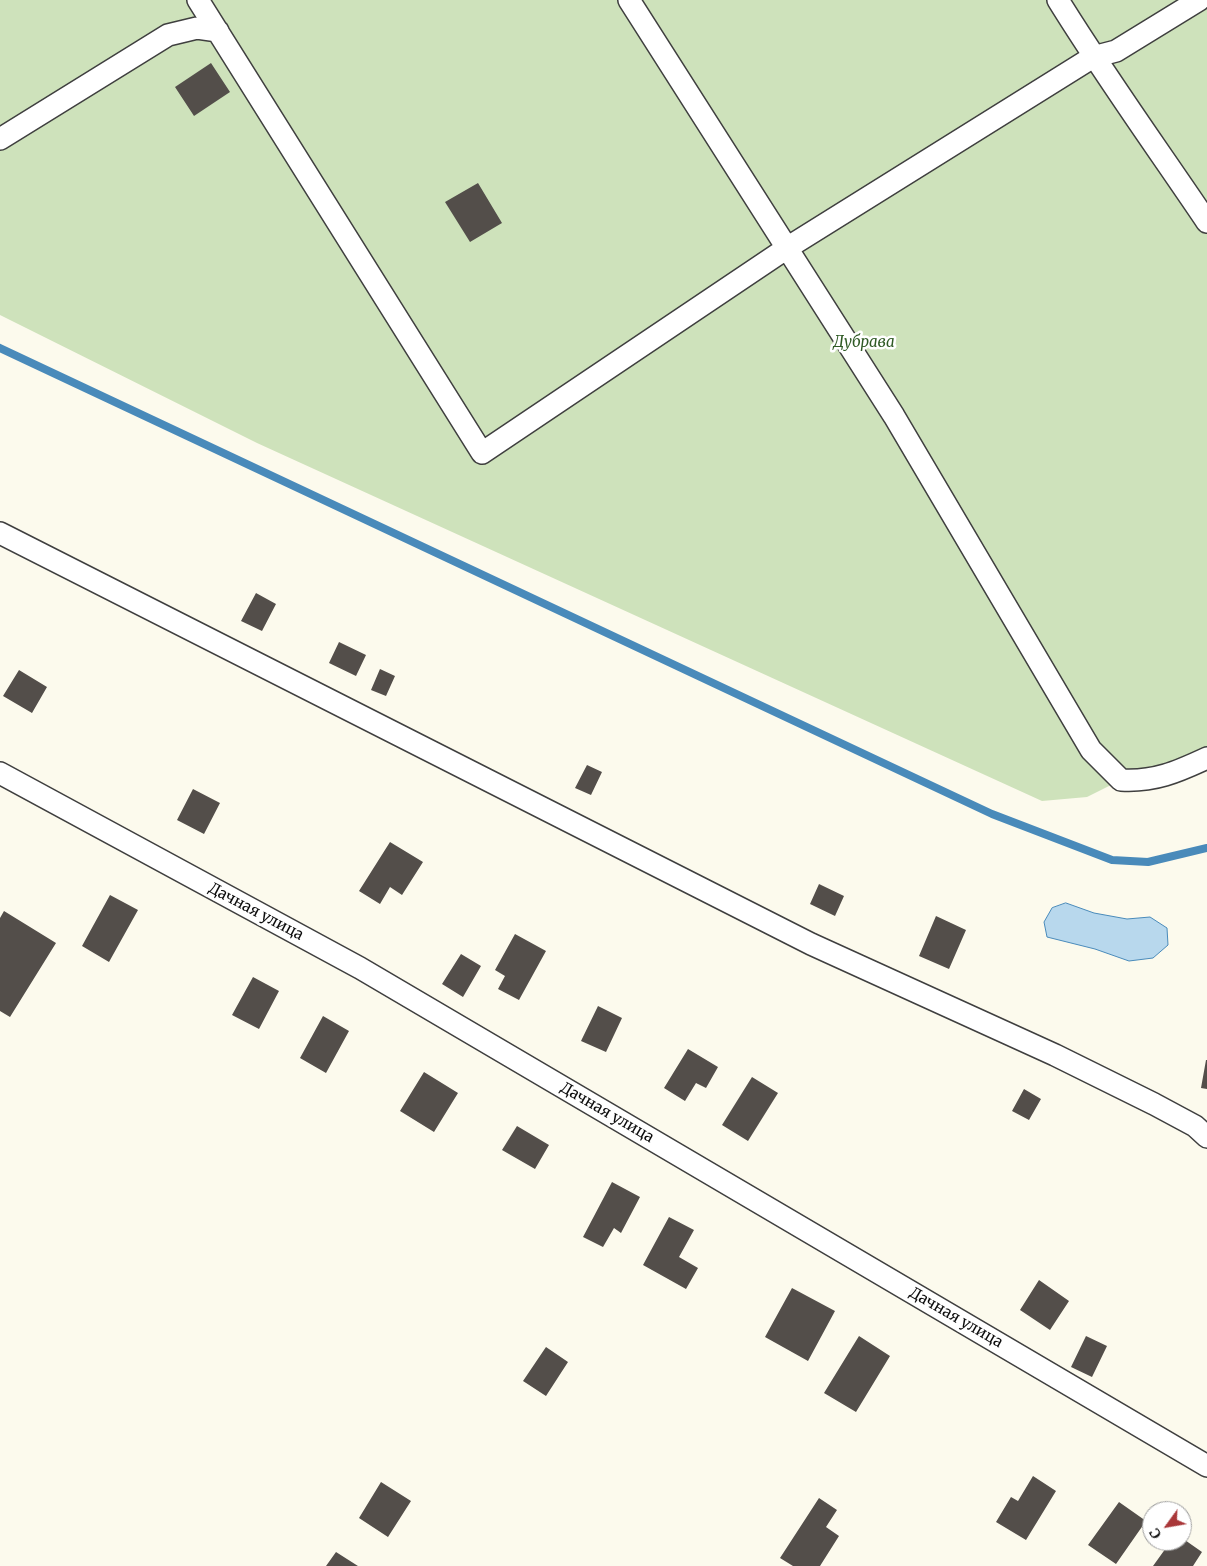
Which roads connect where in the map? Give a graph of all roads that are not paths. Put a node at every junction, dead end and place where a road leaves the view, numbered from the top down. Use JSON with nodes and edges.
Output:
{"nodes":[{"id":1,"x":198,"y":0,"type":"edge"},
{"id":2,"x":629,"y":0,"type":"edge"},
{"id":3,"x":1058,"y":0,"type":"edge"},
{"id":4,"x":1199,"y":0,"type":"edge"},
{"id":5,"x":218,"y":31,"type":"junction"},
{"id":6,"x":1093,"y":57,"type":"junction"},
{"id":7,"x":0,"y":139,"type":"edge"},
{"id":8,"x":1207,"y":222,"type":"edge"},
{"id":9,"x":787,"y":248,"type":"junction"},
{"id":10,"x":0,"y":533,"type":"edge"},
{"id":11,"x":1207,"y":758,"type":"edge"},
{"id":12,"x":0,"y":773,"type":"edge"},
{"id":13,"x":1207,"y":1137,"type":"edge"},
{"id":14,"x":1207,"y":1466,"type":"edge"}],
"edges":[{"from":1,"to":5,"type":"street"},
{"from":2,"to":9,"type":"street"},
{"from":3,"to":6,"type":"street"},
{"from":4,"to":6,"type":"street"},
{"from":5,"to":7,"type":"street"},
{"from":5,"to":9,"type":"street"},
{"from":6,"to":8,"type":"street"},
{"from":6,"to":9,"type":"street"},
{"from":9,"to":11,"type":"street"},
{"from":10,"to":13,"type":"street"},
{"from":12,"to":14,"type":"street","name":"Дачная улица"}]}
